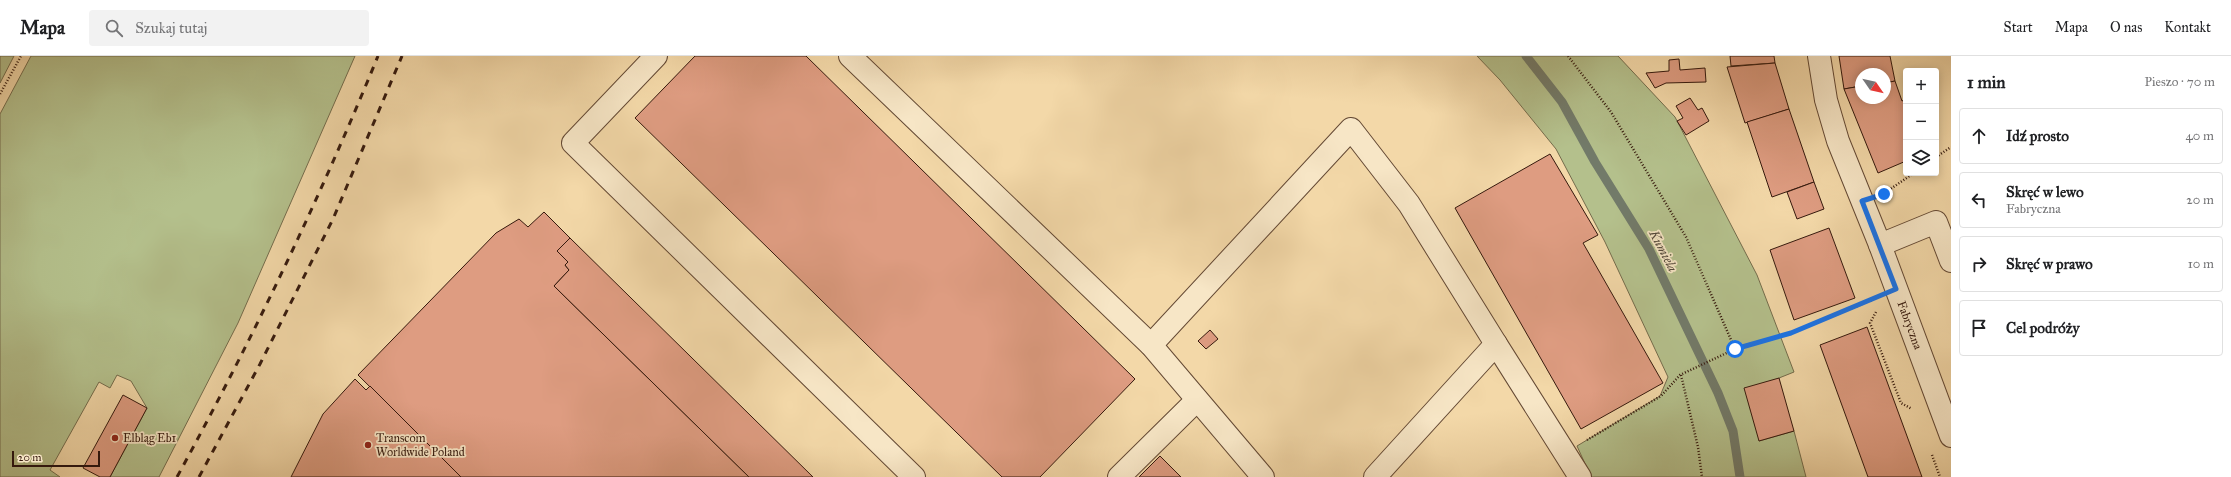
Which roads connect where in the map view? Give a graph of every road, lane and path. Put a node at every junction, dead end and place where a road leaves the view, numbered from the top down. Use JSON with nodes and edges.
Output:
{"nodes":[{"id":1,"x":20,"y":56,"type":"edge"},
{"id":2,"x":656,"y":56,"type":"edge"},
{"id":3,"x":850,"y":56,"type":"edge"},
{"id":4,"x":1568,"y":56,"type":"edge"},
{"id":5,"x":1819,"y":56,"type":"edge"},
{"id":6,"x":0,"y":94,"type":"edge"},
{"id":7,"x":1951,"y":147,"type":"edge"},
{"id":8,"x":1939,"y":156,"type":"edge"},
{"id":9,"x":1910,"y":176,"type":"edge"},
{"id":10,"x":1862,"y":201,"type":"junction"},
{"id":11,"x":1943,"y":219,"type":"edge"},
{"id":12,"x":1880,"y":245,"type":"junction"},
{"id":13,"x":1951,"y":261,"type":"edge"},
{"id":14,"x":1896,"y":289,"type":"junction"},
{"id":15,"x":1496,"y":344,"type":"junction"},
{"id":16,"x":1151,"y":345,"type":"junction"},
{"id":17,"x":1735,"y":349,"type":"junction"},
{"id":18,"x":1680,"y":375,"type":"junction"},
{"id":19,"x":1197,"y":400,"type":"junction"},
{"id":20,"x":1951,"y":436,"type":"edge"},
{"id":21,"x":1565,"y":454,"type":"junction"},
{"id":22,"x":914,"y":477,"type":"edge"},
{"id":23,"x":1119,"y":477,"type":"edge"},
{"id":24,"x":1264,"y":477,"type":"edge"},
{"id":25,"x":1375,"y":477,"type":"edge"},
{"id":26,"x":1580,"y":477,"type":"edge"},
{"id":27,"x":1702,"y":477,"type":"edge"}],
"edges":[{"from":1,"to":6,"type":"path"},
{"from":2,"to":22,"type":"street"},
{"from":3,"to":16,"type":"street"},
{"from":4,"to":17,"type":"path"},
{"from":5,"to":10,"type":"street","name":"Fabryczna"},
{"from":7,"to":8,"type":"path"},
{"from":9,"to":10,"type":"path"},
{"from":10,"to":12,"type":"street","name":"Fabryczna"},
{"from":11,"to":12,"type":"street"},
{"from":11,"to":13,"type":"street"},
{"from":12,"to":14,"type":"street","name":"Fabryczna"},
{"from":14,"to":17,"type":"path"},
{"from":14,"to":20,"type":"street","name":"Fabryczna"},
{"from":15,"to":16,"type":"street"},
{"from":15,"to":21,"type":"street"},
{"from":15,"to":25,"type":"street"},
{"from":16,"to":19,"type":"street"},
{"from":17,"to":18,"type":"path"},
{"from":18,"to":21,"type":"path"},
{"from":18,"to":27,"type":"path"},
{"from":19,"to":23,"type":"street"},
{"from":19,"to":24,"type":"street"},
{"from":21,"to":26,"type":"street"}]}
